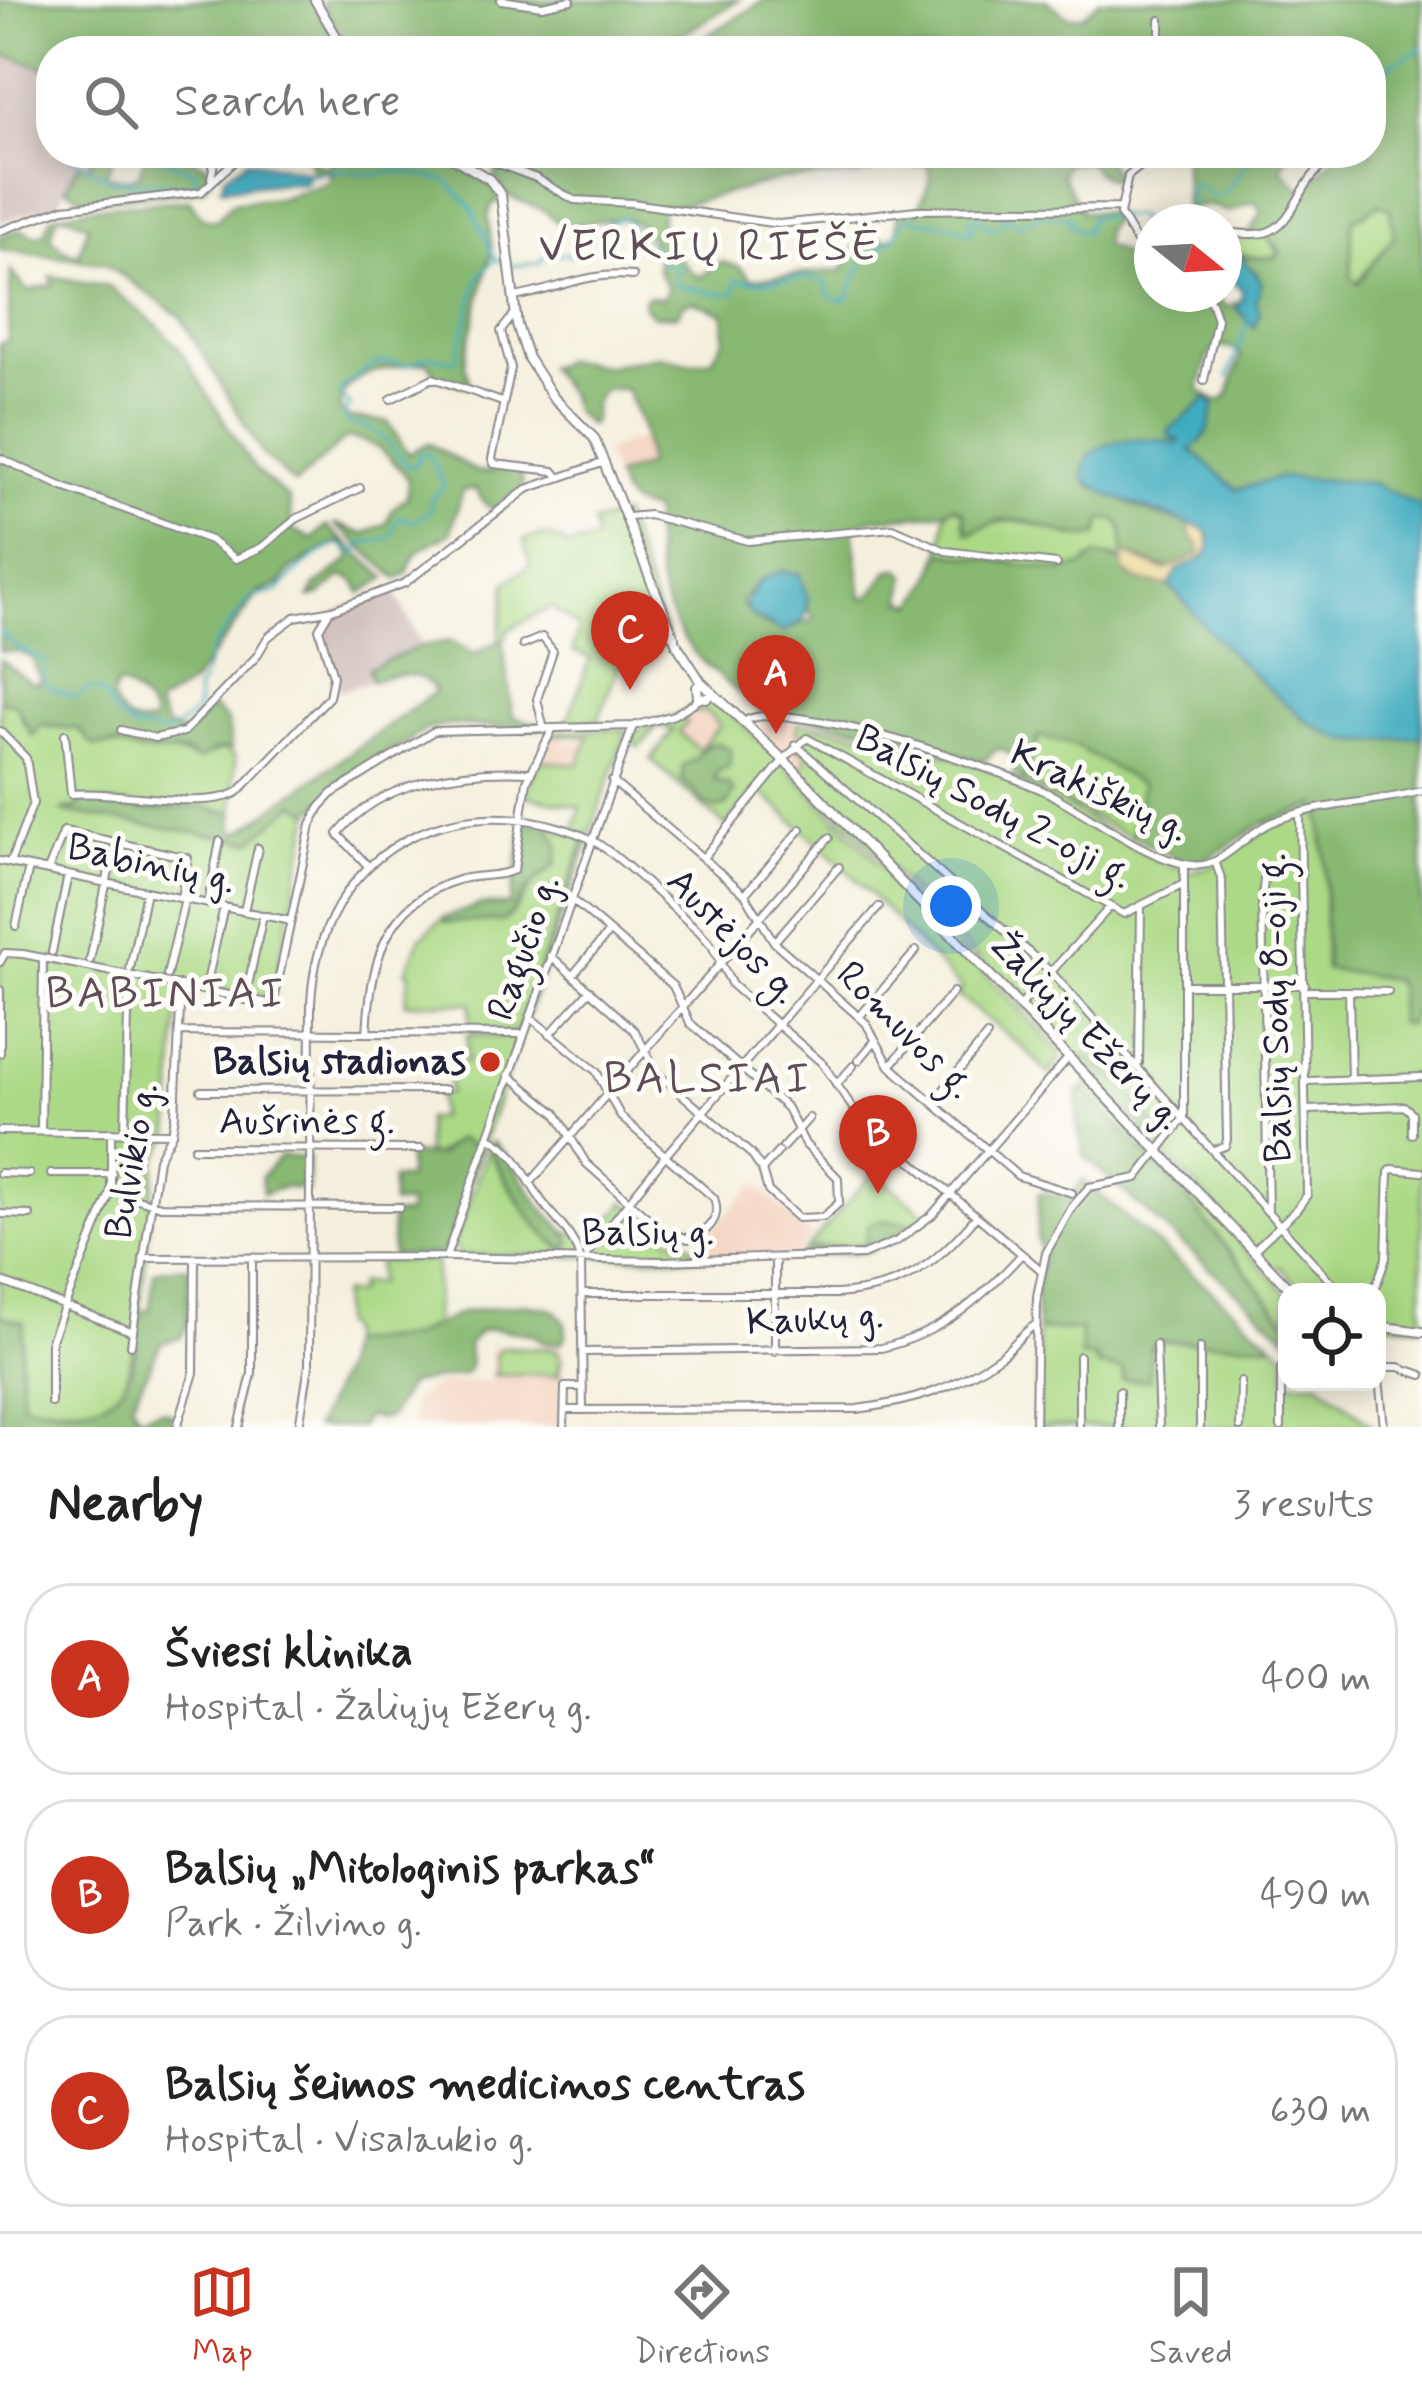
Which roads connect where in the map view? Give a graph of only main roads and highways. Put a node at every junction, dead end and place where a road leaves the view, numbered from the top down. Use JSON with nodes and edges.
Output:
{"nodes":[{"id":1,"x":315,"y":0,"type":"edge"},
{"id":2,"x":336,"y":36,"type":"edge"},
{"id":3,"x":472,"y":168,"type":"edge"},
{"id":4,"x":1284,"y":1283,"type":"edge"},
{"id":5,"x":1386,"y":1327,"type":"edge"},
{"id":6,"x":1422,"y":1332,"type":"edge"}],
"edges":[{"from":1,"to":2,"type":"main road"},
{"from":3,"to":4,"type":"main road","name":"Žaliųjų Ežerų g."},
{"from":5,"to":6,"type":"main road"}]}
